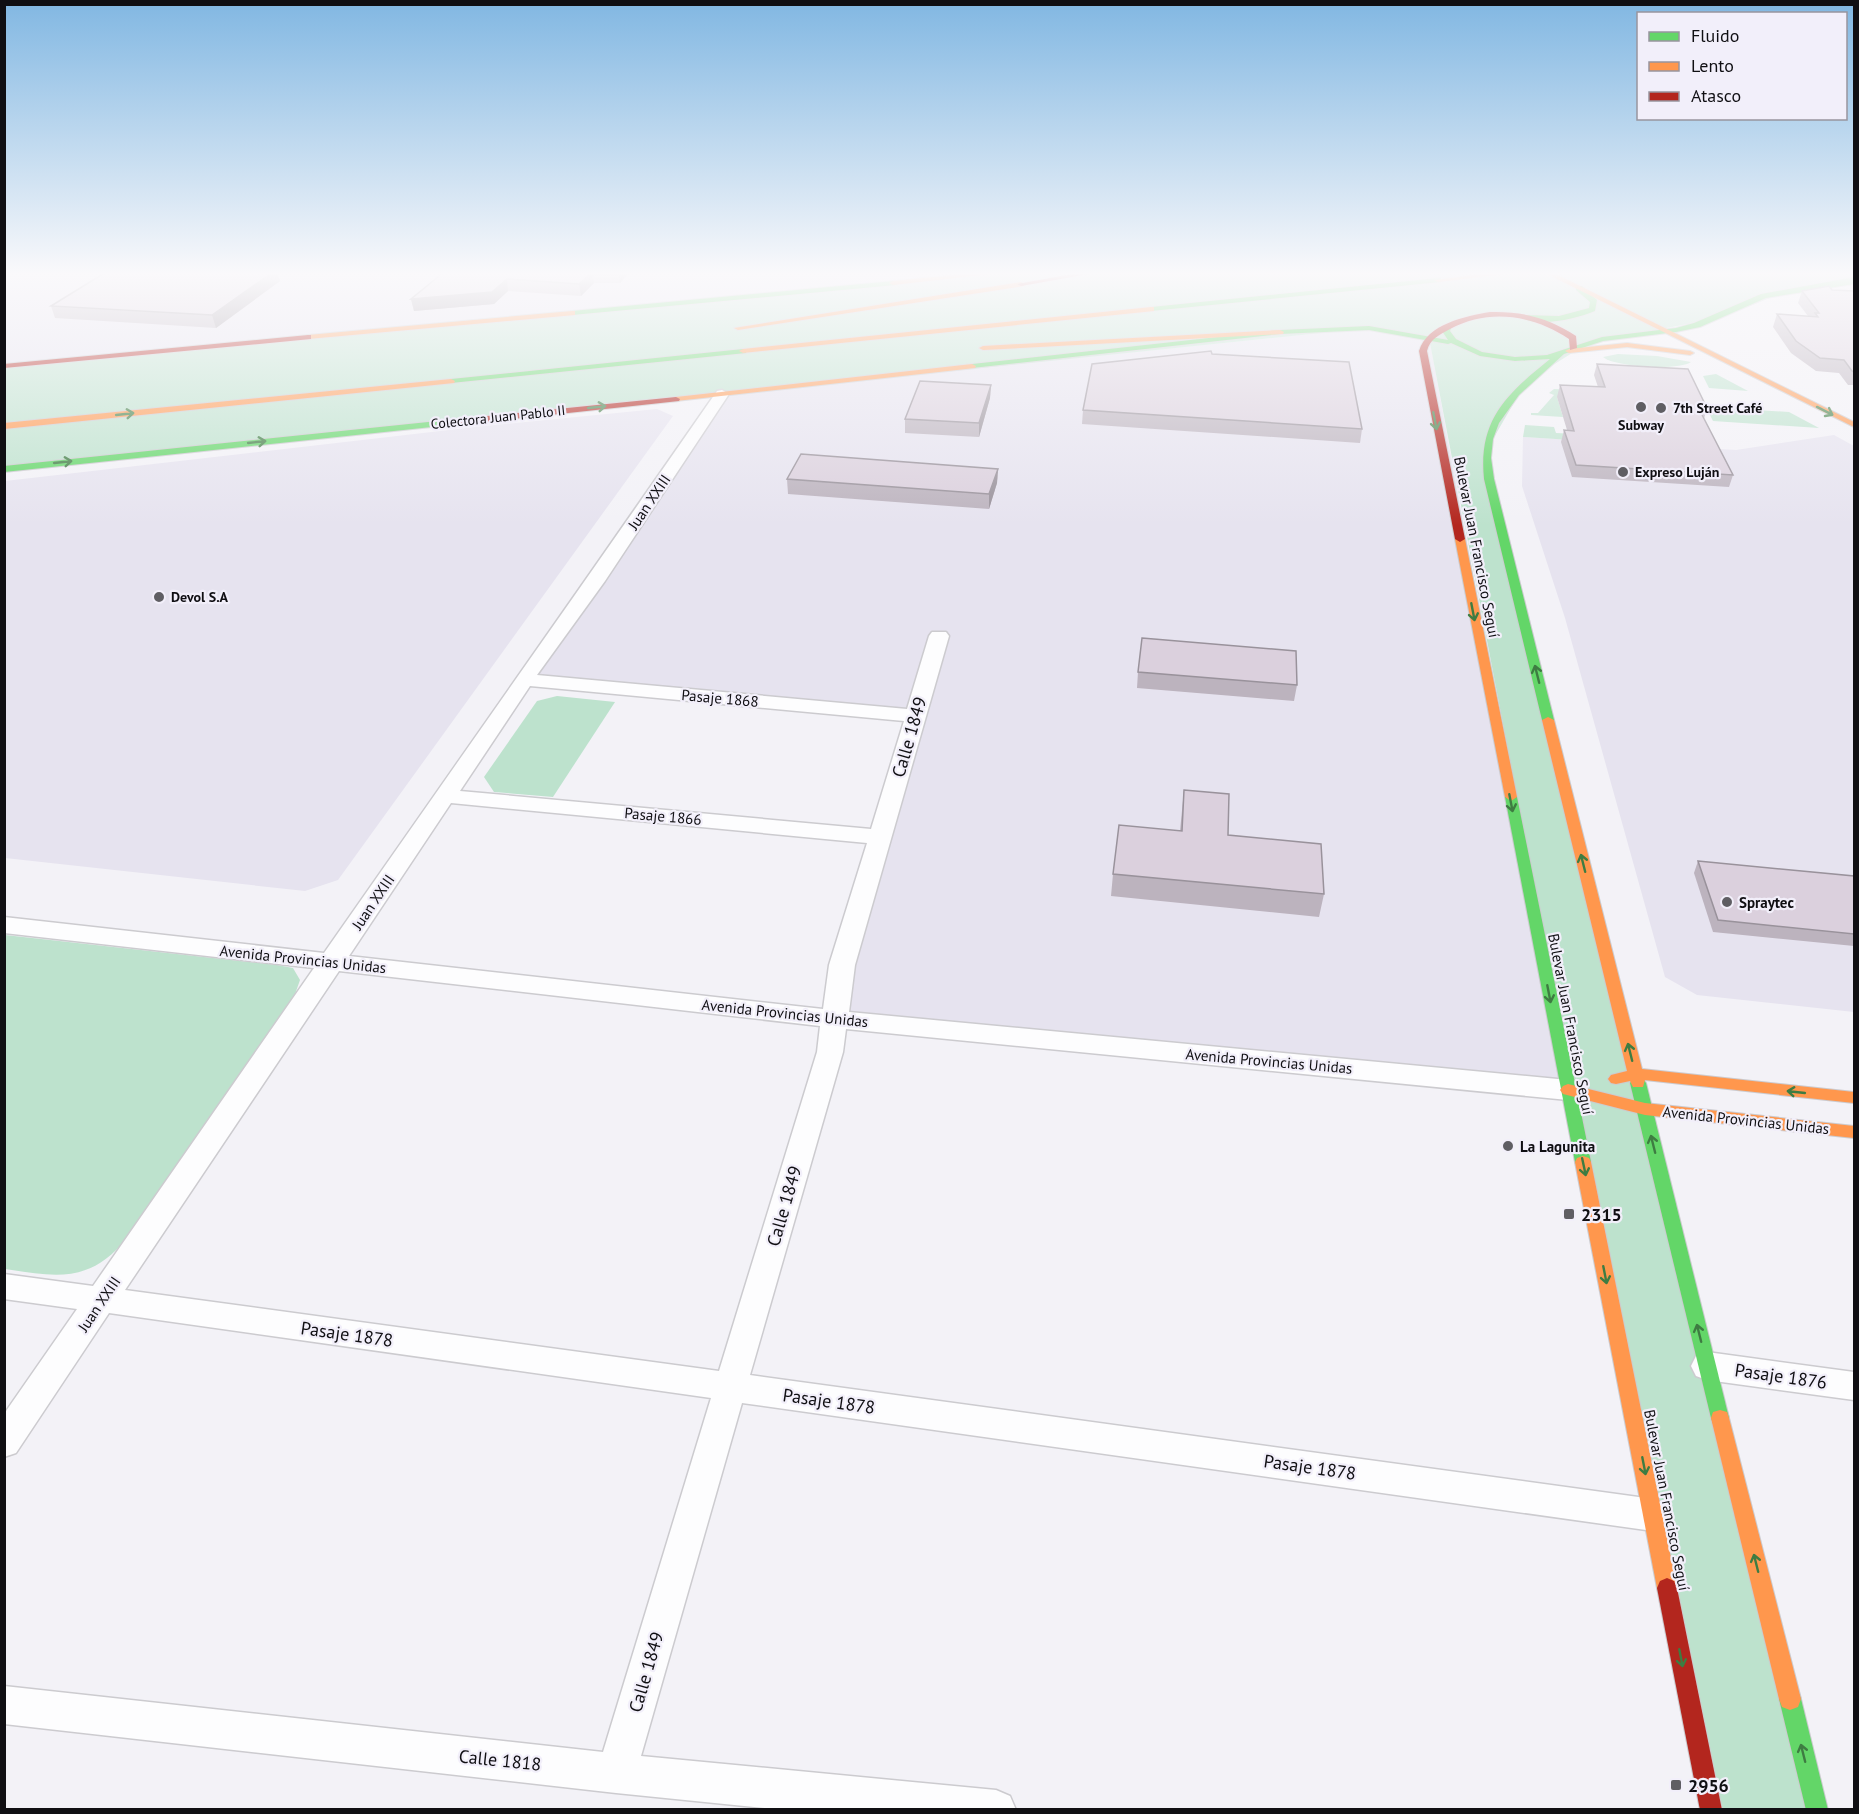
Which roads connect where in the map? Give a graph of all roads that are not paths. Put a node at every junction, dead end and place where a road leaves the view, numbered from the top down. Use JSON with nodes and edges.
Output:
{"nodes":[{"id":1,"x":104,"y":357,"type":"edge"},
{"id":2,"x":682,"y":357,"type":"edge"},
{"id":3,"x":777,"y":357,"type":"edge"},
{"id":4,"x":1058,"y":357,"type":"edge"},
{"id":5,"x":1424,"y":357,"type":"edge"},
{"id":6,"x":1499,"y":357,"type":"edge"},
{"id":7,"x":1546,"y":357,"type":"edge"},
{"id":8,"x":1560,"y":357,"type":"edge"},
{"id":9,"x":1700,"y":357,"type":"edge"},
{"id":10,"x":1717,"y":357,"type":"edge"},
{"id":11,"x":1728,"y":362,"type":"junction"},
{"id":12,"x":619,"y":363,"type":"junction"},
{"id":13,"x":4,"y":366,"type":"edge"},
{"id":14,"x":722,"y":394,"type":"junction"},
{"id":15,"x":4,"y":426,"type":"edge"},
{"id":16,"x":1854,"y":426,"type":"edge"},
{"id":17,"x":4,"y":469,"type":"edge"},
{"id":18,"x":939,"y":636,"type":"dead end"},
{"id":19,"x":524,"y":680,"type":"junction"},
{"id":20,"x":915,"y":716,"type":"junction"},
{"id":21,"x":445,"y":795,"type":"junction"},
{"id":22,"x":880,"y":837,"type":"junction"},
{"id":23,"x":4,"y":925,"type":"edge"},
{"id":24,"x":332,"y":962,"type":"junction"},
{"id":25,"x":834,"y":1019,"type":"junction"},
{"id":26,"x":1635,"y":1074,"type":"junction"},
{"id":27,"x":1568,"y":1090,"type":"junction"},
{"id":28,"x":1854,"y":1098,"type":"edge"},
{"id":29,"x":1645,"y":1109,"type":"junction"},
{"id":30,"x":1854,"y":1132,"type":"edge"},
{"id":31,"x":4,"y":1286,"type":"edge"},
{"id":32,"x":101,"y":1300,"type":"junction"},
{"id":33,"x":1707,"y":1366,"type":"junction"},
{"id":34,"x":1854,"y":1386,"type":"edge"},
{"id":35,"x":731,"y":1387,"type":"junction"},
{"id":36,"x":4,"y":1442,"type":"edge"},
{"id":37,"x":1653,"y":1515,"type":"junction"},
{"id":38,"x":4,"y":1705,"type":"edge"},
{"id":39,"x":616,"y":1773,"type":"junction"},
{"id":40,"x":996,"y":1809,"type":"edge"},
{"id":41,"x":1711,"y":1809,"type":"edge"},
{"id":42,"x":1817,"y":1809,"type":"edge"}],
"edges":[{"from":1,"to":13,"type":"main road"},
{"from":2,"to":12,"type":"main road"},
{"from":3,"to":12,"type":"main road"},
{"from":4,"to":14,"type":"main road","name":"Colectora Juan Pablo II"},
{"from":5,"to":27,"type":"main road","name":"Bulevar Juan Francisco Seguí","one_way":true},
{"from":6,"to":7,"type":"main road","name":"Colectora Juan Pablo II"},
{"from":26,"to":8,"type":"main road","name":"Bulevar Juan Francisco Seguí","one_way":true},
{"from":9,"to":11,"type":"main road"},
{"from":10,"to":11,"type":"main road"},
{"from":11,"to":16,"type":"main road","one_way":true},
{"from":15,"to":12,"type":"main road","one_way":true},
{"from":17,"to":14,"type":"main road","name":"Colectora Juan Pablo II","one_way":true},
{"from":14,"to":19,"type":"street","name":"Juan XXIII"},
{"from":18,"to":20,"type":"street","name":"Calle 1849"},
{"from":19,"to":20,"type":"street","name":"Pasaje 1868"},
{"from":19,"to":21,"type":"street","name":"Juan XXIII"},
{"from":20,"to":22,"type":"street","name":"Calle 1849"},
{"from":21,"to":22,"type":"street","name":"Pasaje 1866"},
{"from":21,"to":24,"type":"street","name":"Juan XXIII"},
{"from":22,"to":25,"type":"street","name":"Calle 1849"},
{"from":23,"to":24,"type":"street","name":"Avenida Provincias Unidas"},
{"from":24,"to":25,"type":"street","name":"Avenida Provincias Unidas"},
{"from":24,"to":32,"type":"street","name":"Juan XXIII"},
{"from":25,"to":27,"type":"street","name":"Avenida Provincias Unidas"},
{"from":25,"to":35,"type":"street","name":"Calle 1849"},
{"from":26,"to":27,"type":"main road","name":"Avenida Provincias Unidas"},
{"from":28,"to":26,"type":"main road","name":"Avenida Provincias Unidas","one_way":true},
{"from":26,"to":29,"type":"main road","name":"Bulevar Juan Francisco Seguí"},
{"from":27,"to":29,"type":"main road","name":"Avenida Provincias Unidas"},
{"from":27,"to":37,"type":"main road","name":"Bulevar Juan Francisco Seguí","one_way":true},
{"from":29,"to":30,"type":"main road","name":"Avenida Provincias Unidas"},
{"from":33,"to":29,"type":"main road","name":"Bulevar Juan Francisco Seguí","one_way":true},
{"from":31,"to":32,"type":"street","name":"Pasaje 1878"},
{"from":32,"to":35,"type":"street","name":"Pasaje 1878"},
{"from":32,"to":36,"type":"street","name":"Juan XXIII"},
{"from":33,"to":34,"type":"street","name":"Pasaje 1876"},
{"from":42,"to":33,"type":"main road","name":"Bulevar Juan Francisco Seguí","one_way":true},
{"from":35,"to":37,"type":"street","name":"Pasaje 1878"},
{"from":35,"to":39,"type":"street","name":"Calle 1849"},
{"from":37,"to":41,"type":"main road","name":"Bulevar Juan Francisco Seguí","one_way":true},
{"from":38,"to":39,"type":"street","name":"Calle 1818"},
{"from":39,"to":40,"type":"street","name":"Calle 1818"}]}
